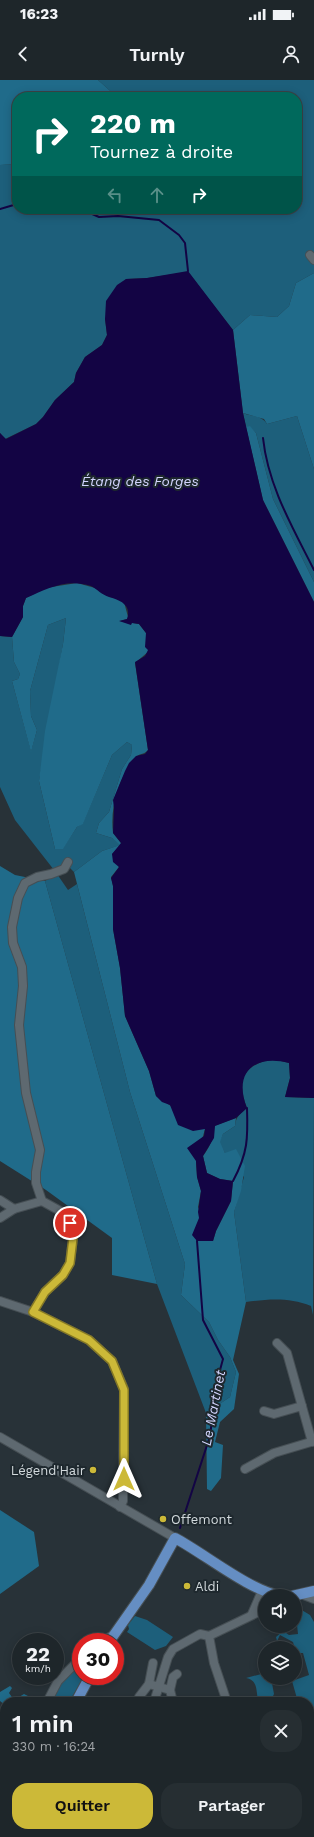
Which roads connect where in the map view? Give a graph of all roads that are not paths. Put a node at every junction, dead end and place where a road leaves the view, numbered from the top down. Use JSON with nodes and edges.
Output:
{"nodes":[{"id":1,"x":66,"y":866,"type":"dead end"},
{"id":2,"x":0,"y":1200,"type":"edge"},
{"id":3,"x":42,"y":1201,"type":"junction"},
{"id":4,"x":14,"y":1209,"type":"junction"},
{"id":5,"x":0,"y":1218,"type":"edge"},
{"id":6,"x":0,"y":1301,"type":"edge"},
{"id":7,"x":33,"y":1312,"type":"junction"},
{"id":8,"x":277,"y":1343,"type":"dead end"},
{"id":9,"x":302,"y":1406,"type":"junction"},
{"id":10,"x":264,"y":1411,"type":"dead end"},
{"id":11,"x":0,"y":1437,"type":"edge"},
{"id":12,"x":313,"y":1441,"type":"edge"},
{"id":13,"x":245,"y":1469,"type":"dead end"},
{"id":14,"x":120,"y":1507,"type":"junction"},
{"id":15,"x":175,"y":1538,"type":"junction"},
{"id":16,"x":259,"y":1589,"type":"edge"},
{"id":17,"x":314,"y":1591,"type":"edge"},
{"id":18,"x":302,"y":1594,"type":"edge"},
{"id":19,"x":302,"y":1596,"type":"edge"},
{"id":20,"x":314,"y":1599,"type":"edge"},
{"id":21,"x":258,"y":1600,"type":"edge"},
{"id":22,"x":258,"y":1612,"type":"edge"},
{"id":23,"x":252,"y":1614,"type":"junction"},
{"id":24,"x":115,"y":1633,"type":"edge"},
{"id":25,"x":209,"y":1636,"type":"junction"},
{"id":26,"x":153,"y":1663,"type":"dead end"},
{"id":27,"x":72,"y":1667,"type":"edge"},
{"id":28,"x":177,"y":1674,"type":"dead end"},
{"id":29,"x":149,"y":1684,"type":"junction"},
{"id":30,"x":85,"y":1685,"type":"edge"},
{"id":31,"x":159,"y":1687,"type":"junction"},
{"id":32,"x":170,"y":1690,"type":"junction"},
{"id":33,"x":50,"y":1697,"type":"edge"},
{"id":34,"x":79,"y":1697,"type":"edge"},
{"id":35,"x":139,"y":1697,"type":"edge"},
{"id":36,"x":156,"y":1697,"type":"edge"},
{"id":37,"x":172,"y":1697,"type":"edge"},
{"id":38,"x":224,"y":1697,"type":"edge"}],
"edges":[{"from":1,"to":3,"type":"street"},
{"from":2,"to":4,"type":"street"},
{"from":3,"to":4,"type":"street"},
{"from":3,"to":7,"type":"street"},
{"from":4,"to":5,"type":"street"},
{"from":6,"to":7,"type":"street"},
{"from":7,"to":14,"type":"street"},
{"from":8,"to":9,"type":"street"},
{"from":9,"to":10,"type":"street"},
{"from":9,"to":12,"type":"street"},
{"from":11,"to":14,"type":"street"},
{"from":12,"to":13,"type":"street"},
{"from":14,"to":15,"type":"street"},
{"from":15,"to":16,"type":"main road"},
{"from":15,"to":24,"type":"main road"},
{"from":17,"to":18,"type":"main road"},
{"from":19,"to":20,"type":"street"},
{"from":21,"to":23,"type":"street"},
{"from":22,"to":23,"type":"street"},
{"from":23,"to":25,"type":"street"},
{"from":25,"to":31,"type":"street"},
{"from":25,"to":38,"type":"street"},
{"from":26,"to":29,"type":"street"},
{"from":27,"to":33,"type":"street"},
{"from":28,"to":32,"type":"street"},
{"from":29,"to":31,"type":"street"},
{"from":29,"to":35,"type":"street"},
{"from":30,"to":34,"type":"main road"},
{"from":31,"to":32,"type":"street"},
{"from":31,"to":36,"type":"street"},
{"from":32,"to":37,"type":"street"}]}
